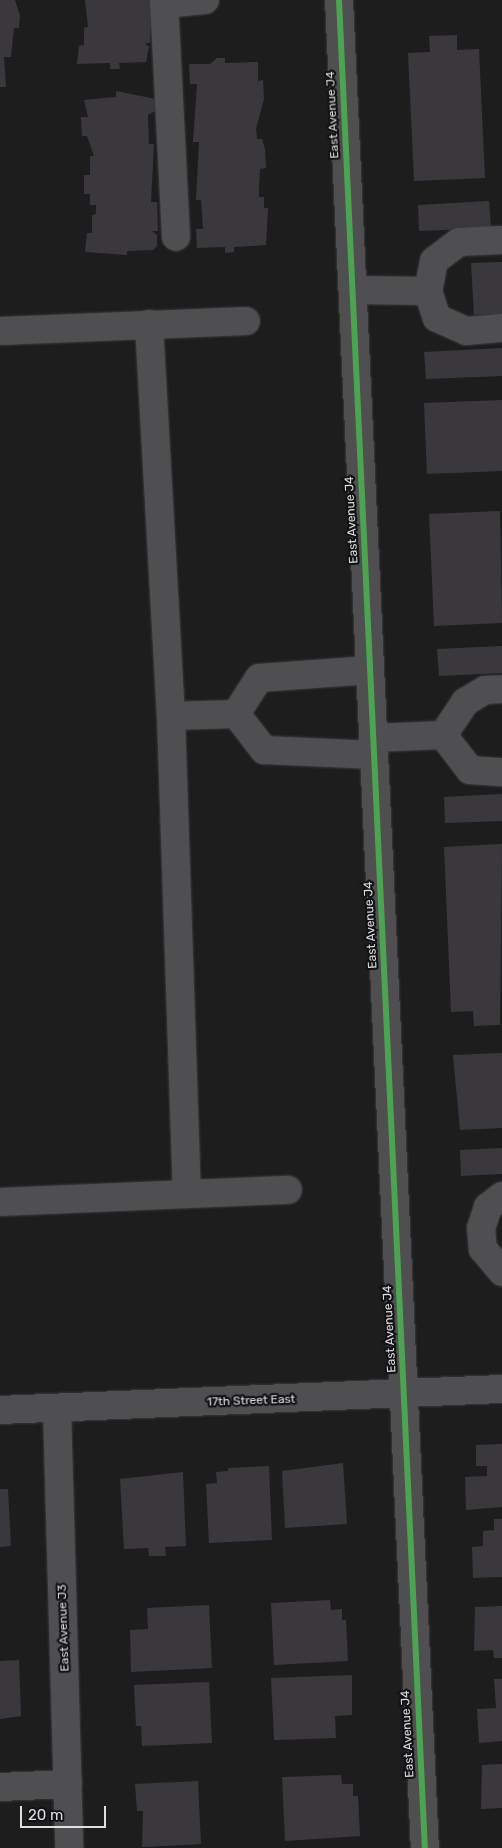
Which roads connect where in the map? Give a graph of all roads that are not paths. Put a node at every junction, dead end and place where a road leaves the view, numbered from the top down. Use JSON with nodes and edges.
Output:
{"nodes":[{"id":1,"x":205,"y":0,"type":"edge"},
{"id":2,"x":339,"y":0,"type":"edge"},
{"id":3,"x":164,"y":2,"type":"edge"},
{"id":4,"x":176,"y":237,"type":"dead end"},
{"id":5,"x":502,"y":240,"type":"edge"},
{"id":6,"x":353,"y":290,"type":"junction"},
{"id":7,"x":428,"y":291,"type":"junction"},
{"id":8,"x":246,"y":321,"type":"dead end"},
{"id":9,"x":149,"y":324,"type":"junction"},
{"id":10,"x":502,"y":328,"type":"edge"},
{"id":11,"x":0,"y":330,"type":"edge"},
{"id":12,"x":370,"y":670,"type":"junction"},
{"id":13,"x":502,"y":689,"type":"edge"},
{"id":14,"x":236,"y":714,"type":"junction"},
{"id":15,"x":171,"y":716,"type":"junction"},
{"id":16,"x":443,"y":735,"type":"junction"},
{"id":17,"x":374,"y":746,"type":"junction"},
{"id":18,"x":502,"y":772,"type":"edge"},
{"id":19,"x":288,"y":1190,"type":"dead end"},
{"id":20,"x":187,"y":1192,"type":"junction"},
{"id":21,"x":502,"y":1196,"type":"edge"},
{"id":22,"x":0,"y":1202,"type":"edge"},
{"id":23,"x":502,"y":1272,"type":"edge"},
{"id":24,"x":502,"y":1390,"type":"edge"},
{"id":25,"x":404,"y":1396,"type":"junction"},
{"id":26,"x":57,"y":1408,"type":"junction"},
{"id":27,"x":0,"y":1410,"type":"edge"},
{"id":28,"x":68,"y":1784,"type":"junction"},
{"id":29,"x":0,"y":1788,"type":"edge"},
{"id":30,"x":69,"y":1848,"type":"edge"},
{"id":31,"x":425,"y":1848,"type":"edge"}],
"edges":[{"from":1,"to":3,"type":"street"},
{"from":2,"to":6,"type":"street","name":"East Avenue J4"},
{"from":3,"to":4,"type":"street"},
{"from":5,"to":7,"type":"street"},
{"from":6,"to":7,"type":"street"},
{"from":6,"to":12,"type":"street","name":"East Avenue J4"},
{"from":7,"to":10,"type":"street"},
{"from":8,"to":9,"type":"street"},
{"from":9,"to":11,"type":"street"},
{"from":9,"to":15,"type":"street"},
{"from":12,"to":14,"type":"street"},
{"from":12,"to":17,"type":"street","name":"East Avenue J4"},
{"from":13,"to":16,"type":"street"},
{"from":14,"to":15,"type":"street"},
{"from":14,"to":17,"type":"street"},
{"from":15,"to":20,"type":"street"},
{"from":16,"to":17,"type":"street"},
{"from":16,"to":18,"type":"street"},
{"from":17,"to":25,"type":"street","name":"East Avenue J4"},
{"from":19,"to":20,"type":"street"},
{"from":20,"to":22,"type":"street"},
{"from":21,"to":23,"type":"street"},
{"from":24,"to":25,"type":"street","name":"17th Street East"},
{"from":25,"to":26,"type":"street","name":"17th Street East"},
{"from":25,"to":31,"type":"street","name":"East Avenue J4"},
{"from":26,"to":27,"type":"street","name":"17th Street East"},
{"from":26,"to":28,"type":"street","name":"East Avenue J3"},
{"from":28,"to":29,"type":"street"},
{"from":28,"to":30,"type":"street","name":"East Avenue J3"}]}
